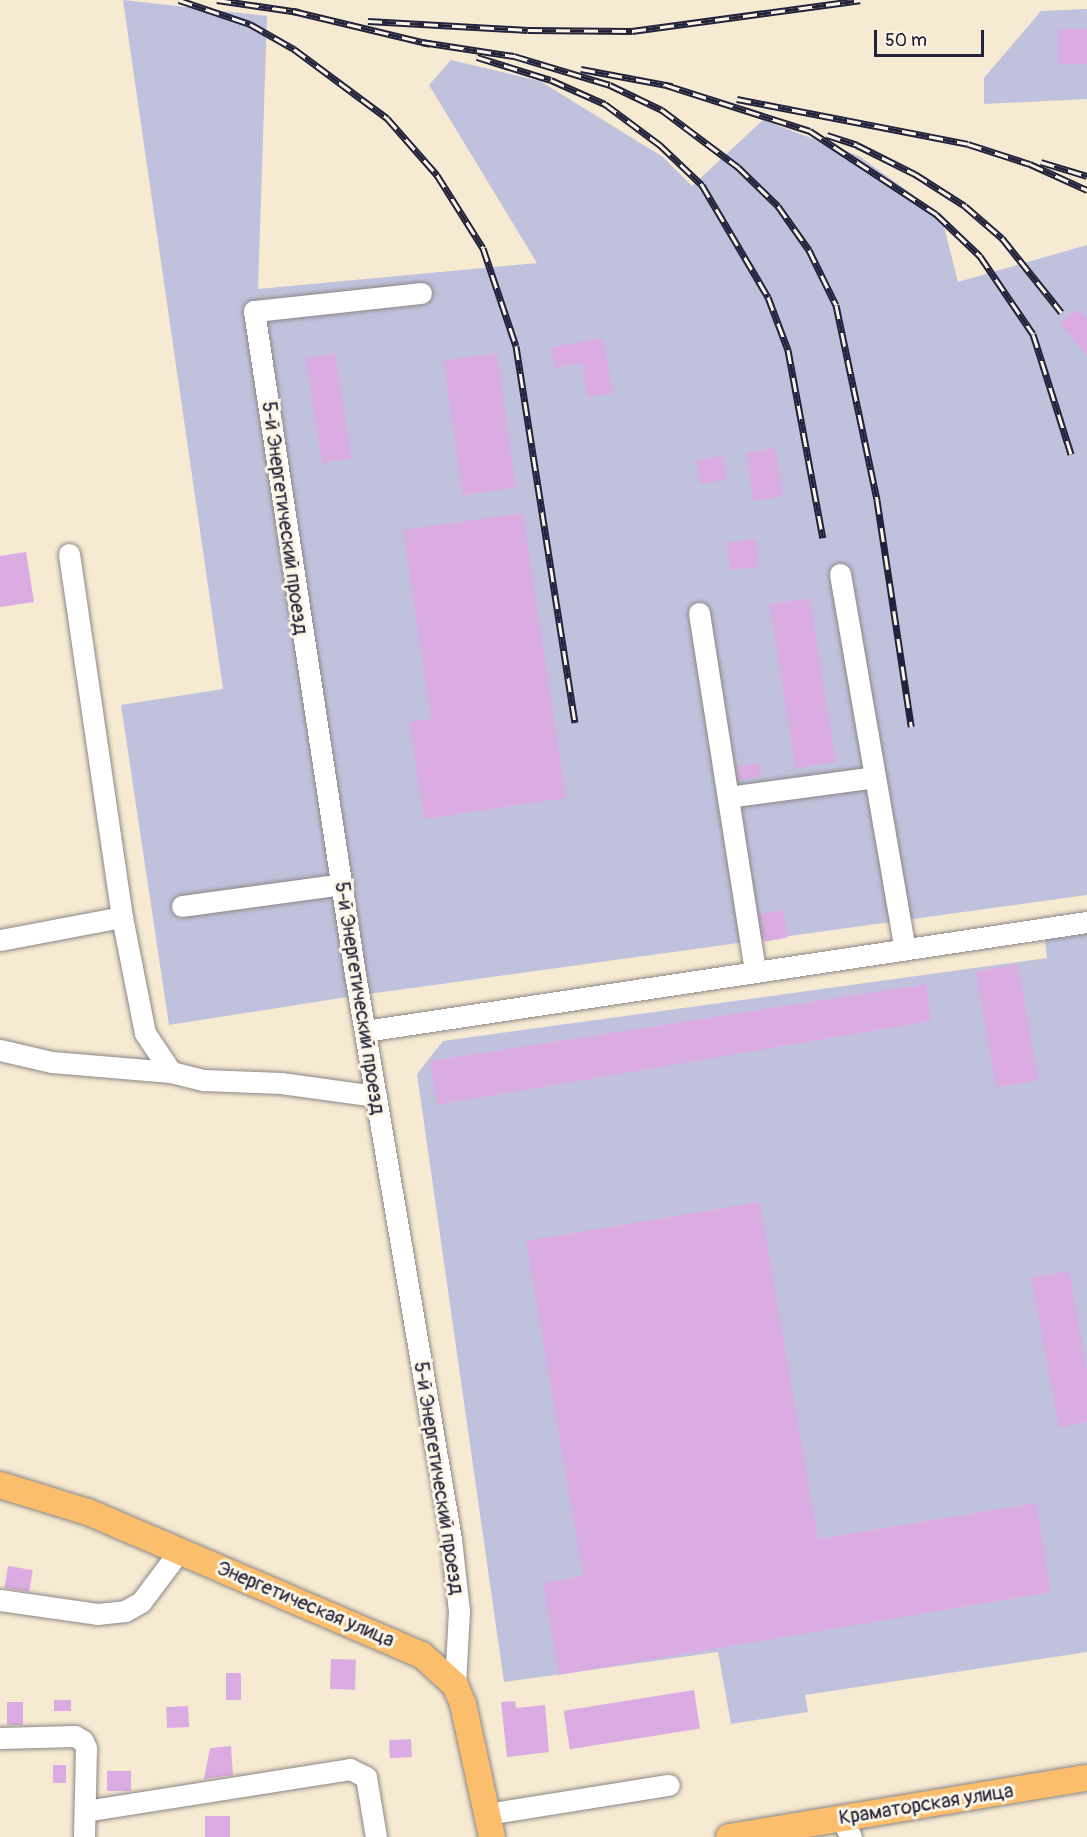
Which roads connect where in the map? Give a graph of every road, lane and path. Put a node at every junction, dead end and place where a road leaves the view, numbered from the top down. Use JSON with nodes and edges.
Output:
{"nodes":[{"id":1,"x":421,"y":293,"type":"dead end"},
{"id":2,"x":69,"y":554,"type":"dead end"},
{"id":3,"x":840,"y":574,"type":"dead end"},
{"id":4,"x":699,"y":613,"type":"dead end"},
{"id":5,"x":875,"y":777,"type":"junction"},
{"id":6,"x":728,"y":797,"type":"junction"},
{"id":7,"x":342,"y":884,"type":"junction"},
{"id":8,"x":182,"y":906,"type":"dead end"},
{"id":9,"x":122,"y":917,"type":"junction"},
{"id":10,"x":1087,"y":922,"type":"edge"},
{"id":11,"x":0,"y":940,"type":"edge"},
{"id":12,"x":905,"y":949,"type":"junction"},
{"id":13,"x":755,"y":972,"type":"junction"},
{"id":14,"x":365,"y":1031,"type":"junction"},
{"id":15,"x":0,"y":1050,"type":"edge"},
{"id":16,"x":171,"y":1071,"type":"junction"},
{"id":17,"x":376,"y":1096,"type":"junction"},
{"id":18,"x":0,"y":1485,"type":"edge"},
{"id":19,"x":180,"y":1550,"type":"junction"},
{"id":20,"x":0,"y":1600,"type":"edge"},
{"id":21,"x":455,"y":1685,"type":"junction"},
{"id":22,"x":0,"y":1738,"type":"edge"},
{"id":23,"x":1087,"y":1778,"type":"edge"},
{"id":24,"x":669,"y":1785,"type":"dead end"},
{"id":25,"x":85,"y":1811,"type":"junction"},
{"id":26,"x":489,"y":1826,"type":"edge"},
{"id":27,"x":846,"y":1828,"type":"edge"},
{"id":28,"x":84,"y":1837,"type":"edge"},
{"id":29,"x":376,"y":1837,"type":"edge"},
{"id":30,"x":729,"y":1837,"type":"edge"}],
"edges":[{"from":1,"to":7,"type":"street","name":"5-й Энергетический проезд"},
{"from":2,"to":9,"type":"street"},
{"from":3,"to":5,"type":"street"},
{"from":4,"to":6,"type":"street"},
{"from":5,"to":6,"type":"street"},
{"from":5,"to":12,"type":"street"},
{"from":6,"to":13,"type":"street"},
{"from":7,"to":8,"type":"street"},
{"from":7,"to":14,"type":"street","name":"5-й Энергетический проезд"},
{"from":9,"to":11,"type":"street"},
{"from":9,"to":16,"type":"street"},
{"from":10,"to":12,"type":"street"},
{"from":12,"to":13,"type":"street"},
{"from":13,"to":14,"type":"street"},
{"from":14,"to":17,"type":"street","name":"5-й Энергетический проезд"},
{"from":15,"to":16,"type":"street"},
{"from":16,"to":17,"type":"street"},
{"from":17,"to":21,"type":"street","name":"5-й Энергетический проезд"},
{"from":18,"to":19,"type":"main road","name":"Энергетическая улица"},
{"from":19,"to":20,"type":"street"},
{"from":19,"to":21,"type":"main road","name":"Энергетическая улица"},
{"from":21,"to":26,"type":"main road","name":"Энергетическая улица"},
{"from":22,"to":25,"type":"street"},
{"from":23,"to":27,"type":"main road","name":"Краматорская улица"},
{"from":24,"to":26,"type":"street"},
{"from":25,"to":28,"type":"street"},
{"from":25,"to":29,"type":"street"},
{"from":27,"to":30,"type":"main road","name":"Краматорская улица"}]}
